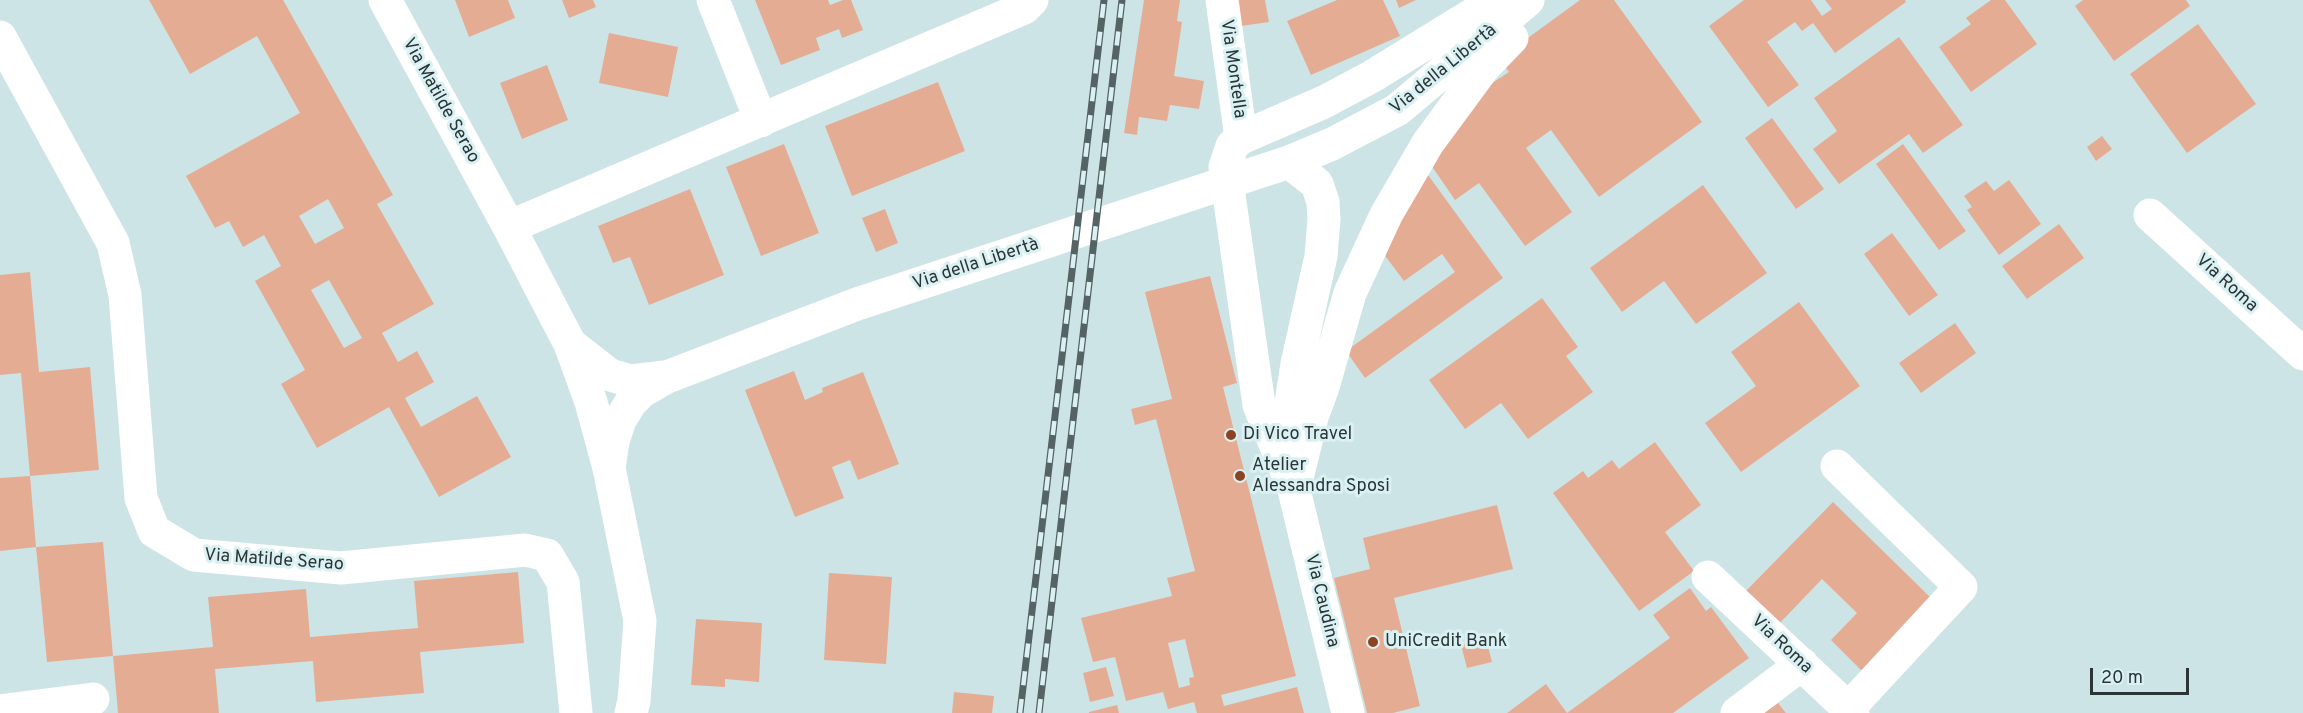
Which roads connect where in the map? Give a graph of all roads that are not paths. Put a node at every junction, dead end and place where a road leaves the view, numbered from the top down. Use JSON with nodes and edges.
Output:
{"nodes":[{"id":1,"x":385,"y":0,"type":"edge"},
{"id":2,"x":713,"y":0,"type":"edge"},
{"id":3,"x":1032,"y":0,"type":"edge"},
{"id":4,"x":1222,"y":0,"type":"edge"},
{"id":5,"x":1508,"y":0,"type":"edge"},
{"id":6,"x":1528,"y":0,"type":"edge"},
{"id":7,"x":1533,"y":0,"type":"edge"},
{"id":8,"x":0,"y":37,"type":"edge"},
{"id":9,"x":761,"y":121,"type":"junction"},
{"id":10,"x":1241,"y":138,"type":"junction"},
{"id":11,"x":1289,"y":162,"type":"junction"},
{"id":12,"x":2150,"y":215,"type":"dead end"},
{"id":13,"x":509,"y":227,"type":"junction"},
{"id":14,"x":570,"y":344,"type":"junction"},
{"id":15,"x":2303,"y":354,"type":"edge"},
{"id":16,"x":667,"y":377,"type":"junction"},
{"id":17,"x":1838,"y":466,"type":"dead end"},
{"id":18,"x":609,"y":468,"type":"junction"},
{"id":19,"x":1294,"y":490,"type":"junction"},
{"id":20,"x":1708,"y":577,"type":"dead end"},
{"id":21,"x":1802,"y":664,"type":"junction"},
{"id":22,"x":93,"y":699,"type":"dead end"},
{"id":23,"x":20,"y":710,"type":"edge"},
{"id":24,"x":1850,"y":711,"type":"edge"},
{"id":25,"x":576,"y":713,"type":"edge"},
{"id":26,"x":631,"y":713,"type":"edge"},
{"id":27,"x":1348,"y":713,"type":"edge"},
{"id":28,"x":1737,"y":713,"type":"edge"}],
"edges":[{"from":1,"to":13,"type":"street","name":"Via Matilde Serao"},
{"from":2,"to":9,"type":"street"},
{"from":3,"to":9,"type":"street"},
{"from":4,"to":10,"type":"street","name":"Via Montella"},
{"from":5,"to":10,"type":"street"},
{"from":6,"to":11,"type":"street","name":"Via della Libertà"},
{"from":7,"to":19,"type":"street"},
{"from":8,"to":25,"type":"street","name":"Via Matilde Serao"},
{"from":9,"to":13,"type":"street"},
{"from":10,"to":19,"type":"street"},
{"from":11,"to":16,"type":"street","name":"Via della Libertà"},
{"from":11,"to":19,"type":"street"},
{"from":12,"to":15,"type":"street","name":"Via Roma"},
{"from":13,"to":14,"type":"street","name":"Via Matilde Serao"},
{"from":14,"to":16,"type":"street","name":"Via della Libertà"},
{"from":14,"to":18,"type":"street","name":"Via Matilde Serao"},
{"from":16,"to":18,"type":"street","name":"Via della Libertà"},
{"from":17,"to":24,"type":"street"},
{"from":18,"to":26,"type":"street","name":"Via Matilde Serao"},
{"from":19,"to":27,"type":"street","name":"Via Caudina"},
{"from":20,"to":21,"type":"street","name":"Via Roma"},
{"from":21,"to":24,"type":"street","name":"Via Roma"},
{"from":21,"to":28,"type":"street"},
{"from":22,"to":23,"type":"street"}]}
